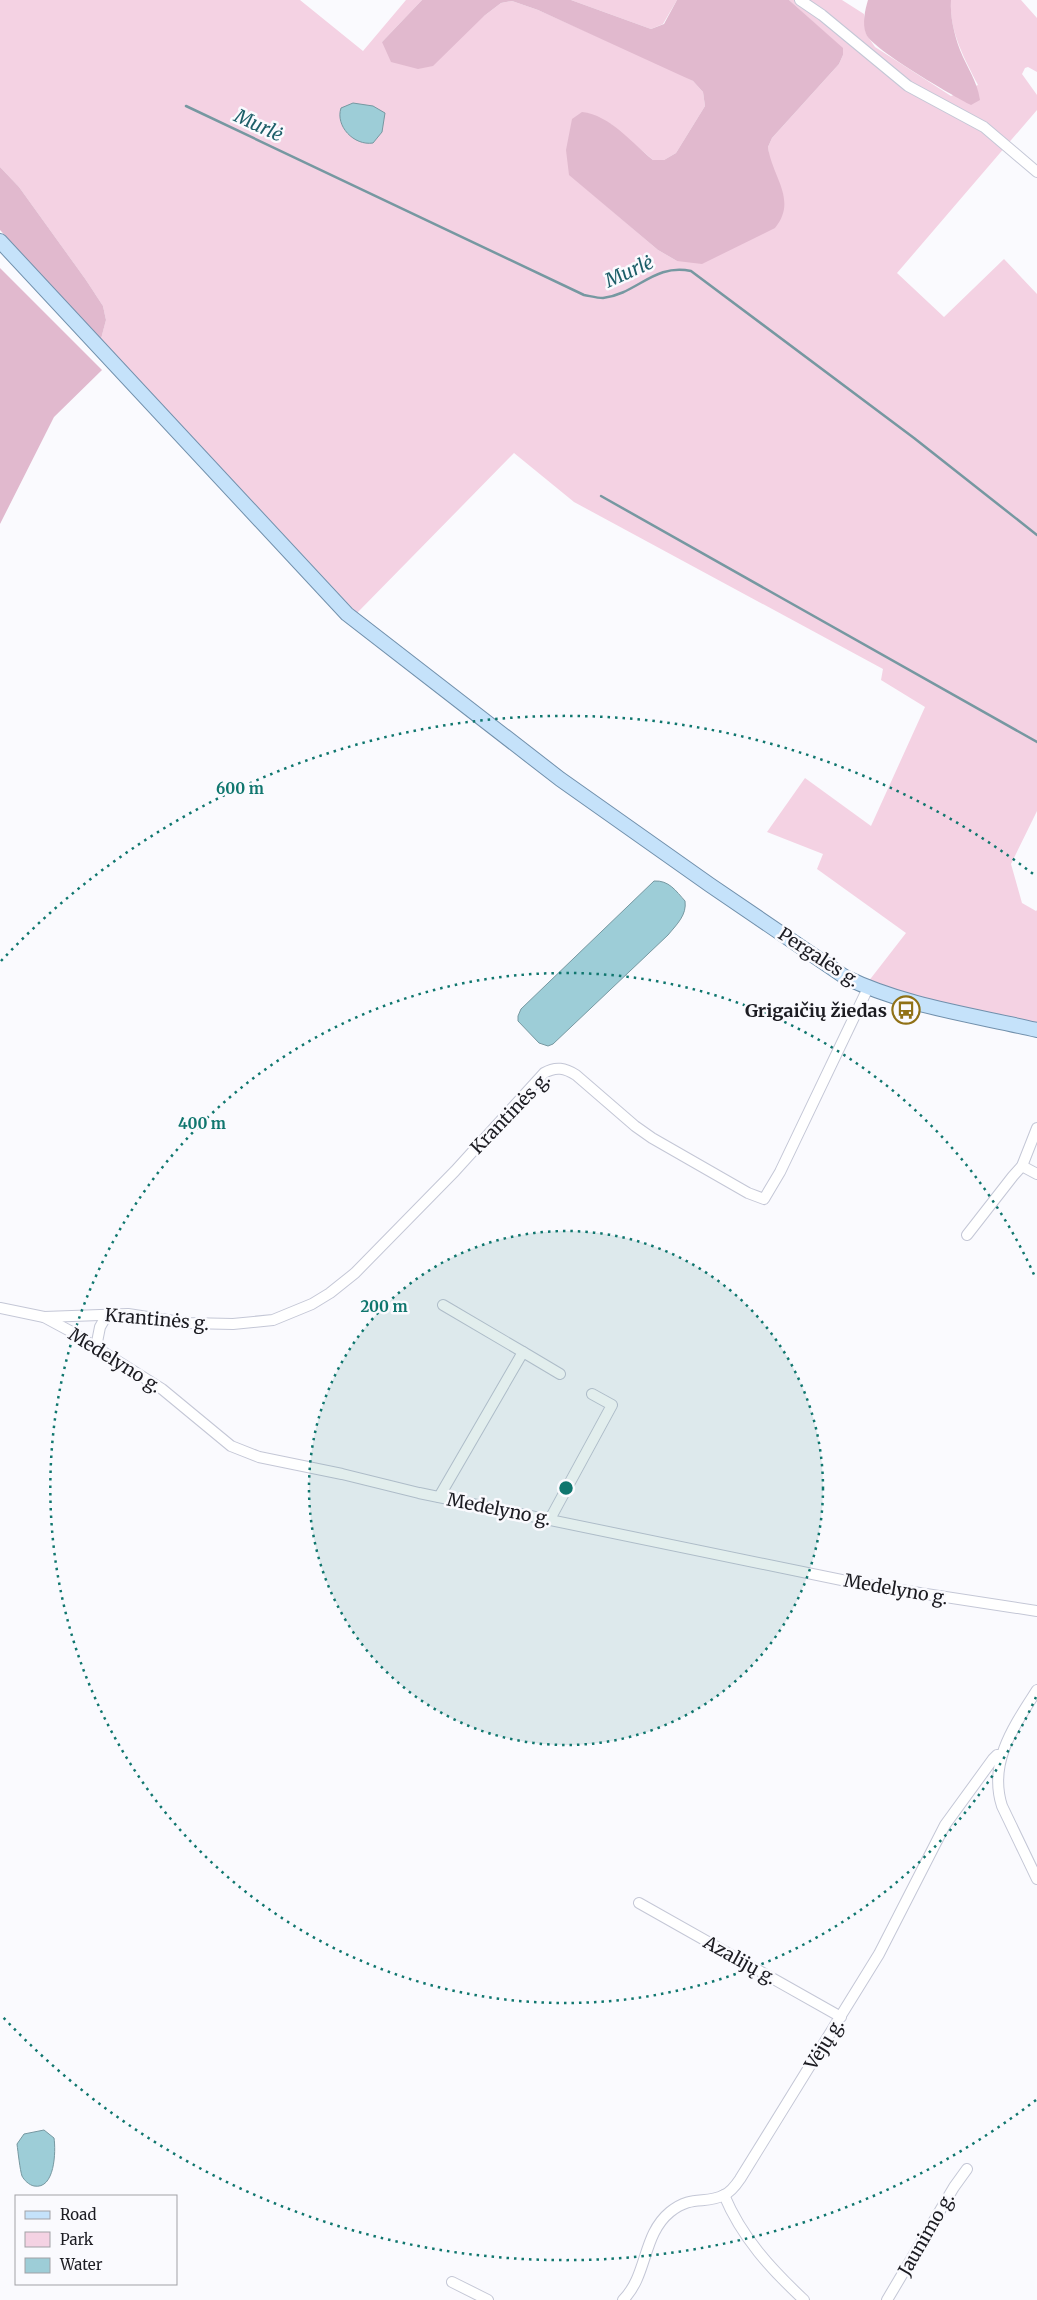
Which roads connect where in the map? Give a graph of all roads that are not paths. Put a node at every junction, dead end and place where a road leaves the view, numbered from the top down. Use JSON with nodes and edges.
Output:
{"nodes":[{"id":1,"x":800,"y":0,"type":"edge"},
{"id":2,"x":1037,"y":172,"type":"edge"},
{"id":3,"x":0,"y":241,"type":"edge"},
{"id":4,"x":868,"y":988,"type":"junction"},
{"id":5,"x":1037,"y":1030,"type":"edge"},
{"id":6,"x":1037,"y":1128,"type":"edge"},
{"id":7,"x":1022,"y":1166,"type":"junction"},
{"id":8,"x":1037,"y":1174,"type":"edge"},
{"id":9,"x":967,"y":1236,"type":"dead end"},
{"id":10,"x":443,"y":1305,"type":"dead end"},
{"id":11,"x":0,"y":1308,"type":"edge"},
{"id":12,"x":108,"y":1313,"type":"junction"},
{"id":13,"x":44,"y":1317,"type":"junction"},
{"id":14,"x":96,"y":1347,"type":"junction"},
{"id":15,"x":523,"y":1352,"type":"junction"},
{"id":16,"x":560,"y":1374,"type":"dead end"},
{"id":17,"x":592,"y":1394,"type":"dead end"},
{"id":18,"x":440,"y":1497,"type":"junction"},
{"id":19,"x":550,"y":1519,"type":"junction"},
{"id":20,"x":1037,"y":1611,"type":"edge"},
{"id":21,"x":1037,"y":1690,"type":"edge"},
{"id":22,"x":1001,"y":1755,"type":"junction"},
{"id":23,"x":1037,"y":1879,"type":"edge"},
{"id":24,"x":639,"y":1903,"type":"dead end"},
{"id":25,"x":841,"y":2017,"type":"junction"},
{"id":26,"x":967,"y":2169,"type":"dead end"},
{"id":27,"x":724,"y":2195,"type":"junction"},
{"id":28,"x":452,"y":2282,"type":"dead end"},
{"id":29,"x":488,"y":2300,"type":"edge"},
{"id":30,"x":623,"y":2300,"type":"edge"},
{"id":31,"x":804,"y":2300,"type":"edge"},
{"id":32,"x":887,"y":2300,"type":"edge"}],
"edges":[{"from":1,"to":2,"type":"street"},
{"from":3,"to":4,"type":"main road","name":"Pergalės g."},
{"from":4,"to":5,"type":"main road","name":"Pergalės g."},
{"from":4,"to":12,"type":"street","name":"Krantinės g."},
{"from":6,"to":7,"type":"street"},
{"from":7,"to":8,"type":"street"},
{"from":7,"to":9,"type":"street"},
{"from":10,"to":15,"type":"street"},
{"from":11,"to":13,"type":"street","name":"Medelyno g."},
{"from":12,"to":13,"type":"street","name":"Krantinės g."},
{"from":12,"to":14,"type":"street"},
{"from":13,"to":14,"type":"street","name":"Medelyno g."},
{"from":14,"to":18,"type":"street","name":"Medelyno g."},
{"from":15,"to":16,"type":"street"},
{"from":15,"to":18,"type":"street"},
{"from":17,"to":19,"type":"street"},
{"from":18,"to":19,"type":"street","name":"Medelyno g."},
{"from":19,"to":20,"type":"street","name":"Medelyno g."},
{"from":21,"to":22,"type":"street"},
{"from":22,"to":23,"type":"street"},
{"from":22,"to":25,"type":"street","name":"Vėjų g."},
{"from":24,"to":25,"type":"street","name":"Azalijų g."},
{"from":25,"to":27,"type":"street","name":"Vėjų g."},
{"from":26,"to":32,"type":"street","name":"Jaunimo g."},
{"from":27,"to":30,"type":"street"},
{"from":27,"to":31,"type":"street"},
{"from":28,"to":29,"type":"street"}]}
